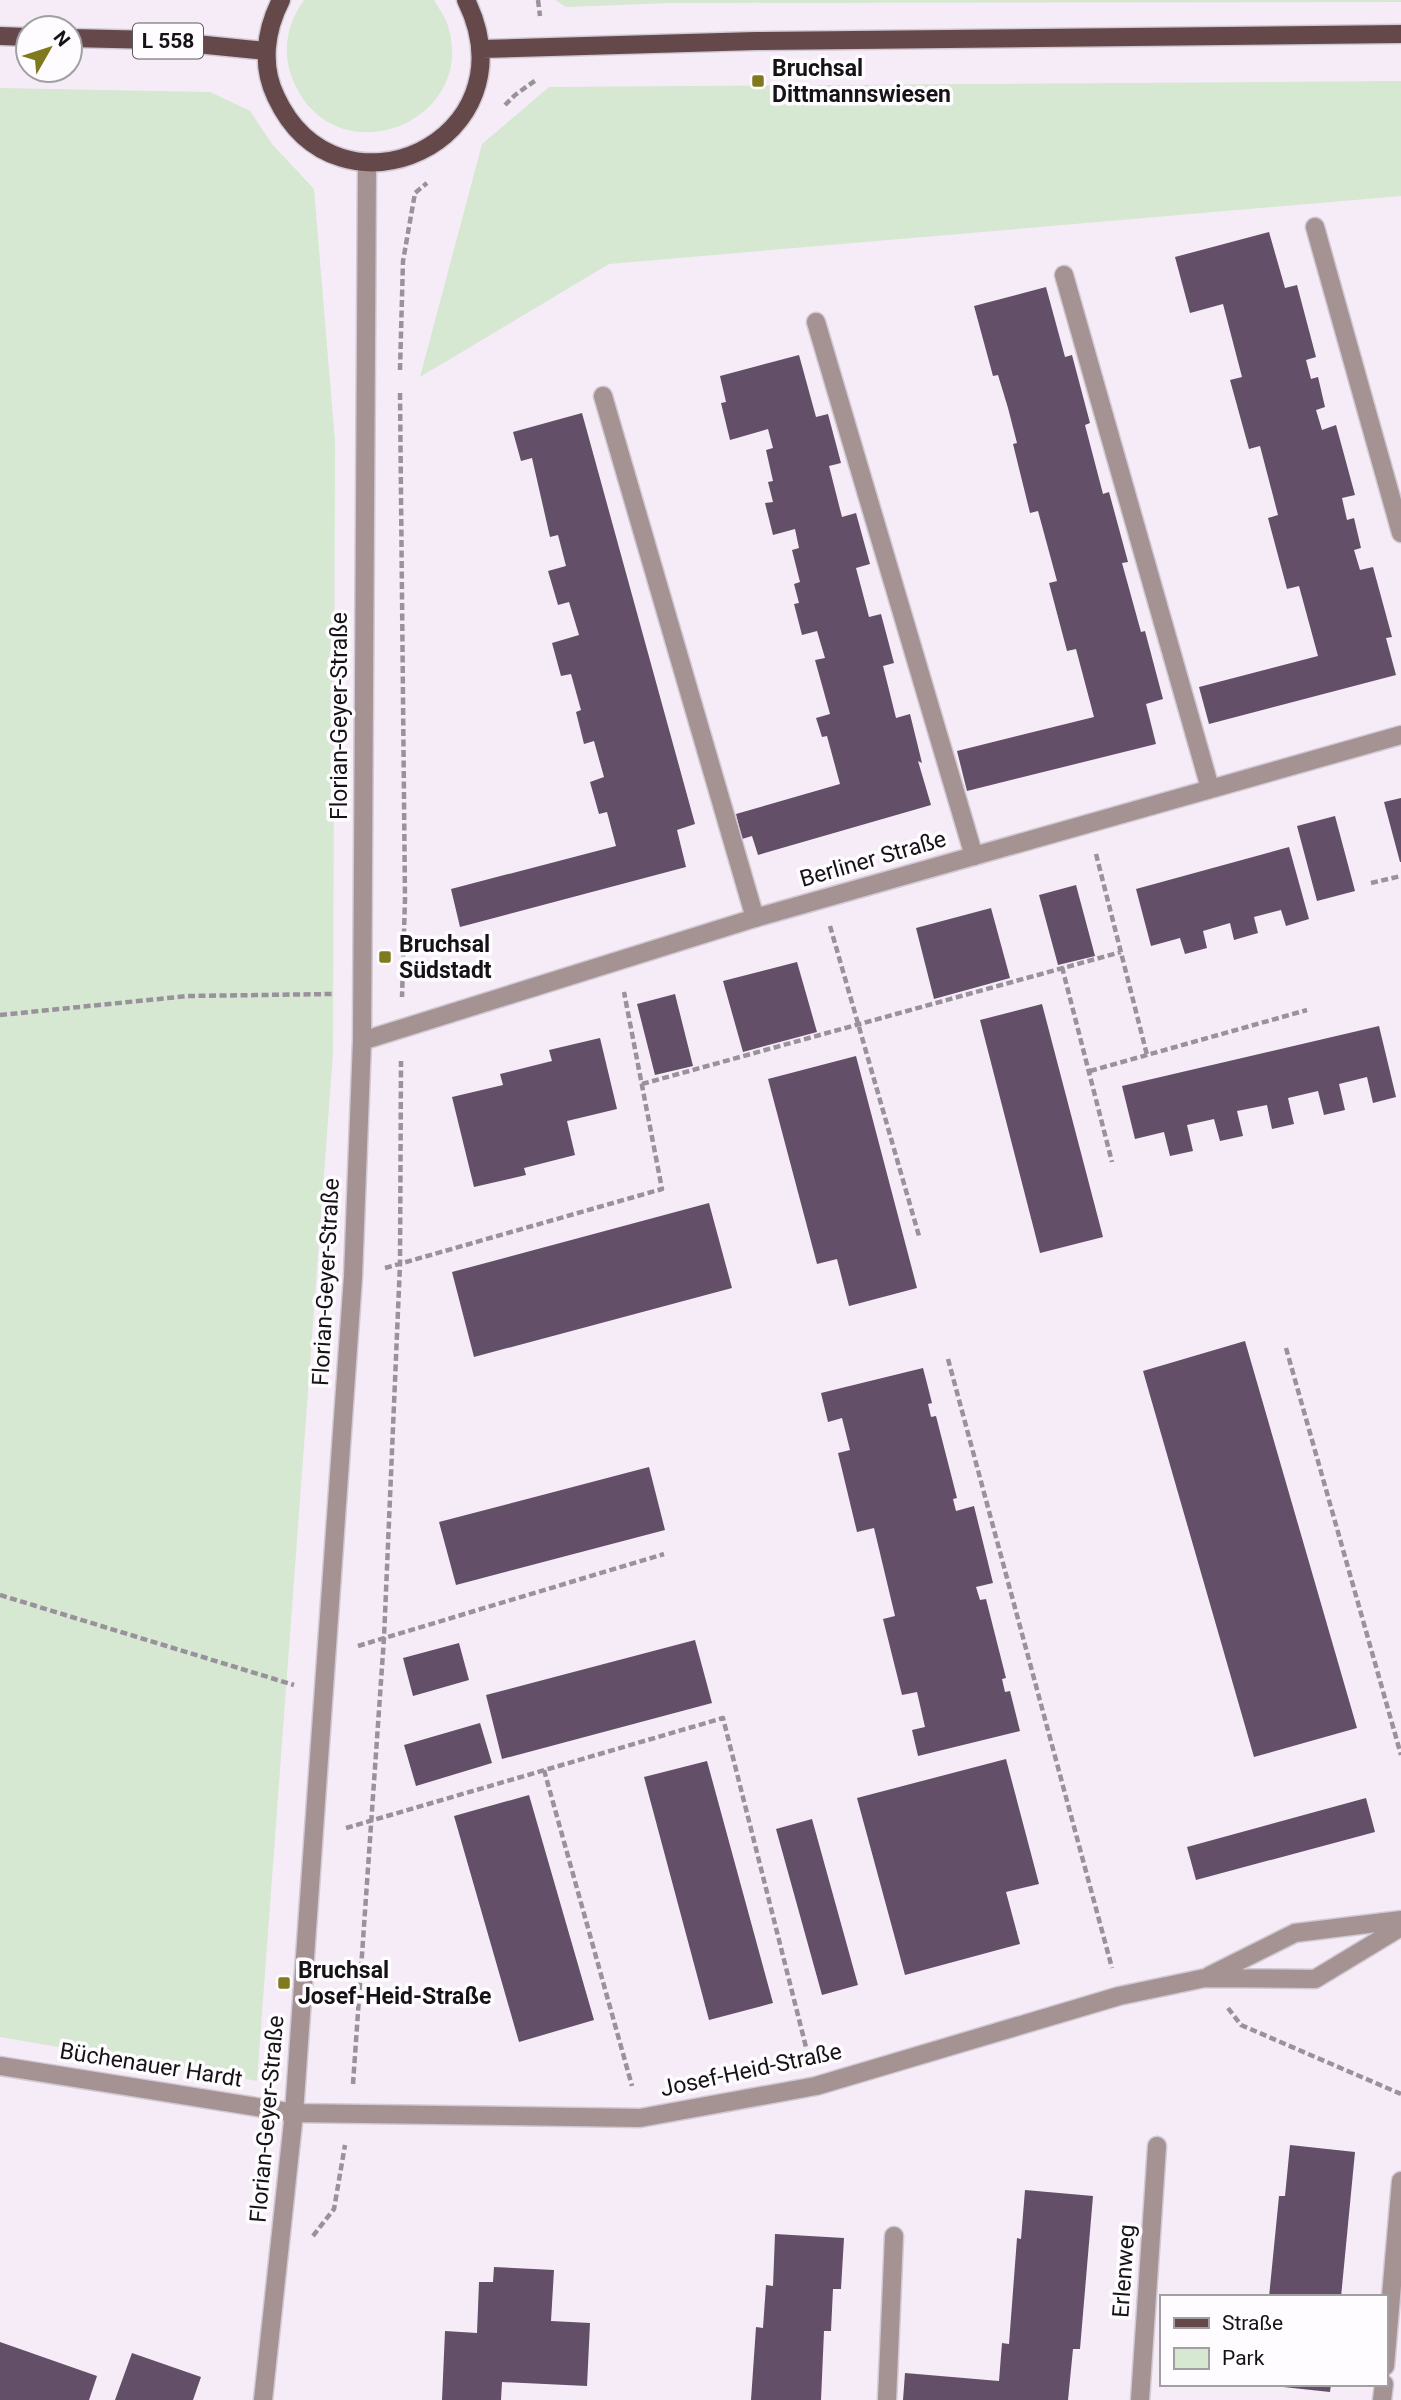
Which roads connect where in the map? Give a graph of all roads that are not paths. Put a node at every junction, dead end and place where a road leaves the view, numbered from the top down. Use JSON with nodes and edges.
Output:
{"nodes":[{"id":1,"x":281,"y":0,"type":"edge"},
{"id":2,"x":466,"y":0,"type":"edge"},
{"id":3,"x":1401,"y":34,"type":"edge"},
{"id":4,"x":84,"y":38,"type":"edge"},
{"id":5,"x":482,"y":50,"type":"junction"},
{"id":6,"x":266,"y":51,"type":"junction"},
{"id":7,"x":367,"y":163,"type":"junction"},
{"id":8,"x":1315,"y":227,"type":"dead end"},
{"id":9,"x":1064,"y":275,"type":"dead end"},
{"id":10,"x":816,"y":323,"type":"dead end"},
{"id":11,"x":603,"y":396,"type":"dead end"},
{"id":12,"x":1401,"y":533,"type":"edge"},
{"id":13,"x":1401,"y":735,"type":"edge"},
{"id":14,"x":1210,"y":788,"type":"junction"},
{"id":15,"x":974,"y":856,"type":"junction"},
{"id":16,"x":755,"y":918,"type":"junction"},
{"id":17,"x":362,"y":1041,"type":"junction"},
{"id":18,"x":1401,"y":1920,"type":"edge"},
{"id":19,"x":1401,"y":1927,"type":"edge"},
{"id":20,"x":1205,"y":1978,"type":"junction"},
{"id":21,"x":0,"y":2066,"type":"edge"},
{"id":22,"x":294,"y":2113,"type":"junction"},
{"id":23,"x":1157,"y":2146,"type":"dead end"},
{"id":24,"x":1401,"y":2181,"type":"edge"},
{"id":25,"x":894,"y":2236,"type":"dead end"},
{"id":26,"x":1387,"y":2343,"type":"edge"},
{"id":27,"x":263,"y":2400,"type":"edge"},
{"id":28,"x":887,"y":2400,"type":"edge"},
{"id":29,"x":1140,"y":2400,"type":"edge"}],
"edges":[{"from":1,"to":6,"type":"main road"},
{"from":2,"to":5,"type":"main road"},
{"from":3,"to":5,"type":"main road"},
{"from":4,"to":6,"type":"main road","number":"L 558"},
{"from":5,"to":7,"type":"main road"},
{"from":6,"to":7,"type":"main road"},
{"from":7,"to":17,"type":"street","name":"Florian-Geyer-Straße"},
{"from":8,"to":12,"type":"street"},
{"from":9,"to":14,"type":"street"},
{"from":10,"to":15,"type":"street"},
{"from":11,"to":16,"type":"street"},
{"from":13,"to":14,"type":"street","name":"Berliner Straße"},
{"from":14,"to":15,"type":"street","name":"Berliner Straße"},
{"from":15,"to":16,"type":"street","name":"Berliner Straße"},
{"from":16,"to":17,"type":"street","name":"Berliner Straße"},
{"from":17,"to":22,"type":"street","name":"Florian-Geyer-Straße"},
{"from":18,"to":20,"type":"street","name":"Josef-Heid-Straße"},
{"from":19,"to":20,"type":"street","name":"Josef-Heid-Straße"},
{"from":20,"to":22,"type":"street","name":"Josef-Heid-Straße"},
{"from":21,"to":22,"type":"street","name":"Büchenauer Hardt"},
{"from":22,"to":27,"type":"street","name":"Florian-Geyer-Straße"},
{"from":23,"to":29,"type":"street","name":"Erlenweg"},
{"from":24,"to":26,"type":"street"},
{"from":25,"to":28,"type":"street"}]}
